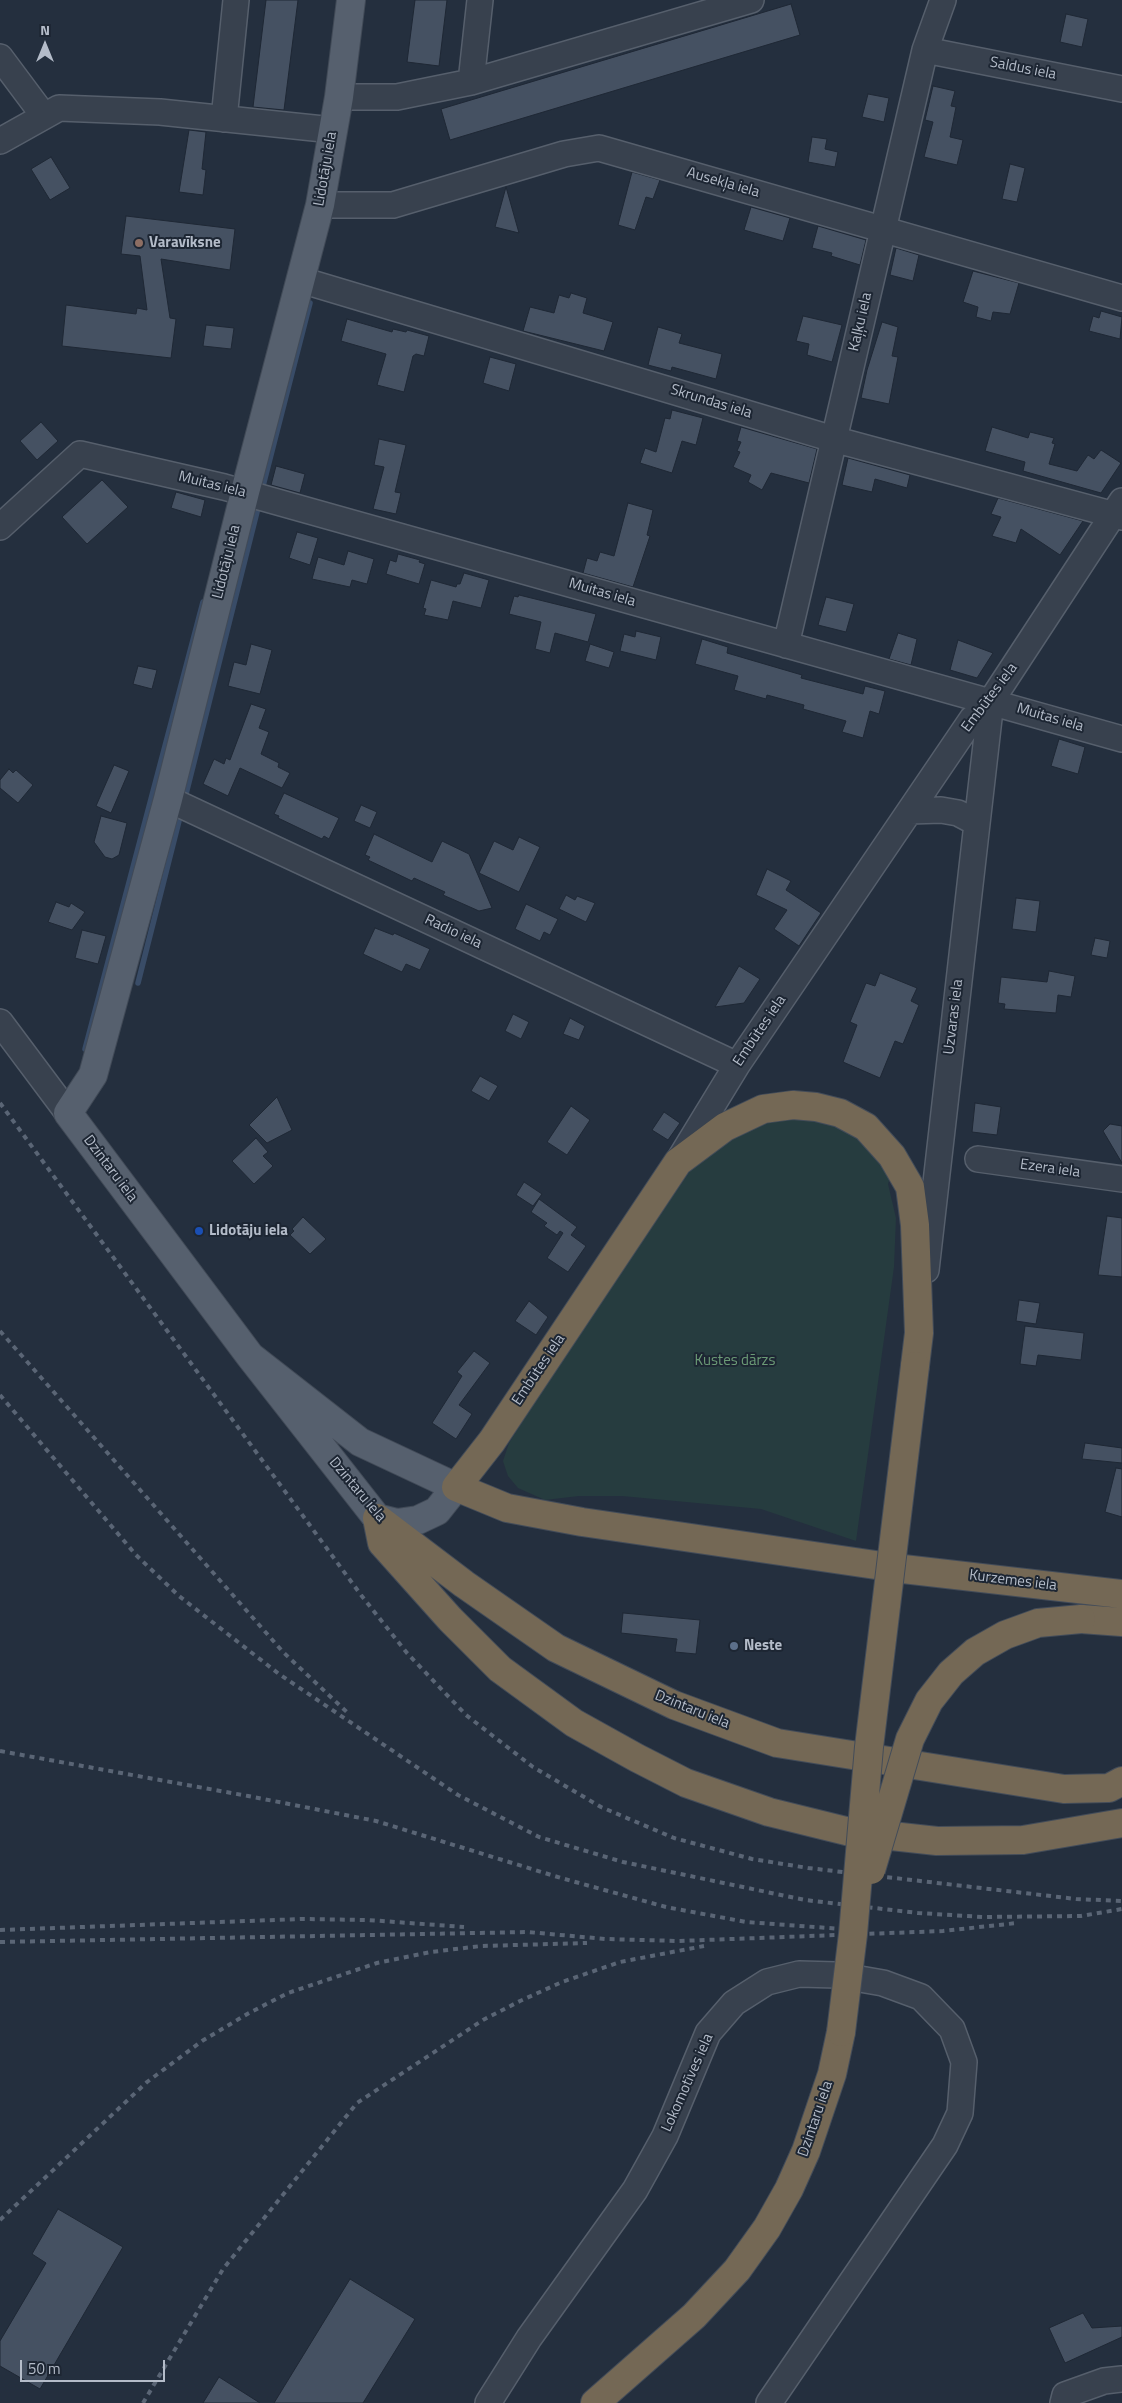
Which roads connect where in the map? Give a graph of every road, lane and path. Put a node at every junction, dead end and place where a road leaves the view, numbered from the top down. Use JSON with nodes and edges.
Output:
{"nodes":[{"id":1,"x":236,"y":0,"type":"edge"},
{"id":2,"x":351,"y":0,"type":"edge"},
{"id":3,"x":480,"y":0,"type":"edge"},
{"id":4,"x":752,"y":0,"type":"edge"},
{"id":5,"x":943,"y":0,"type":"edge"},
{"id":6,"x":719,"y":4,"type":"edge"},
{"id":7,"x":925,"y":50,"type":"junction"},
{"id":8,"x":0,"y":57,"type":"edge"},
{"id":9,"x":471,"y":82,"type":"junction"},
{"id":10,"x":1122,"y":89,"type":"edge"},
{"id":11,"x":339,"y":97,"type":"junction"},
{"id":12,"x":44,"y":116,"type":"junction"},
{"id":13,"x":224,"y":119,"type":"junction"},
{"id":14,"x":333,"y":130,"type":"junction"},
{"id":15,"x":0,"y":141,"type":"edge"},
{"id":16,"x":320,"y":205,"type":"junction"},
{"id":17,"x":882,"y":230,"type":"junction"},
{"id":18,"x":301,"y":280,"type":"junction"},
{"id":19,"x":1122,"y":298,"type":"edge"},
{"id":20,"x":833,"y":439,"type":"junction"},
{"id":21,"x":245,"y":492,"type":"junction"},
{"id":22,"x":1119,"y":511,"type":"edge"},
{"id":23,"x":0,"y":527,"type":"edge"},
{"id":24,"x":786,"y":646,"type":"junction"},
{"id":25,"x":991,"y":701,"type":"junction"},
{"id":26,"x":1122,"y":739,"type":"edge"},
{"id":27,"x":168,"y":799,"type":"junction"},
{"id":28,"x":910,"y":811,"type":"junction"},
{"id":29,"x":976,"y":823,"type":"junction"},
{"id":30,"x":0,"y":1022,"type":"edge"},
{"id":31,"x":737,"y":1065,"type":"junction"},
{"id":32,"x":68,"y":1113,"type":"junction"},
{"id":33,"x":978,"y":1159,"type":"dead end"},
{"id":34,"x":678,"y":1162,"type":"junction"},
{"id":35,"x":1122,"y":1178,"type":"edge"},
{"id":36,"x":919,"y":1332,"type":"junction"},
{"id":37,"x":250,"y":1356,"type":"junction"},
{"id":38,"x":456,"y":1487,"type":"junction"},
{"id":39,"x":376,"y":1518,"type":"junction"},
{"id":40,"x":1122,"y":1594,"type":"edge"},
{"id":41,"x":1121,"y":1622,"type":"edge"},
{"id":42,"x":1122,"y":1781,"type":"edge"},
{"id":43,"x":1122,"y":1823,"type":"edge"},
{"id":44,"x":853,"y":1934,"type":"junction"},
{"id":45,"x":1113,"y":2380,"type":"edge"},
{"id":46,"x":488,"y":2403,"type":"edge"},
{"id":47,"x":594,"y":2403,"type":"edge"},
{"id":48,"x":770,"y":2403,"type":"edge"},
{"id":49,"x":1063,"y":2403,"type":"edge"}],
"edges":[{"from":1,"to":13,"type":"street"},
{"from":2,"to":11,"type":"main road","name":"Lidotāju iela"},
{"from":3,"to":9,"type":"street"},
{"from":4,"to":6,"type":"street"},
{"from":5,"to":7,"type":"street","name":"Kaļķu iela"},
{"from":6,"to":9,"type":"street"},
{"from":7,"to":10,"type":"street","name":"Saldus iela"},
{"from":7,"to":17,"type":"street","name":"Kaļķu iela"},
{"from":8,"to":12,"type":"street"},
{"from":9,"to":11,"type":"street"},
{"from":11,"to":14,"type":"main road","name":"Lidotāju iela"},
{"from":12,"to":13,"type":"street"},
{"from":12,"to":15,"type":"street"},
{"from":13,"to":14,"type":"street"},
{"from":14,"to":16,"type":"main road","name":"Lidotāju iela"},
{"from":16,"to":17,"type":"street","name":"Ausekļa iela"},
{"from":16,"to":18,"type":"main road","name":"Lidotāju iela"},
{"from":17,"to":19,"type":"street","name":"Ausekļa iela"},
{"from":17,"to":20,"type":"street","name":"Kaļķu iela"},
{"from":18,"to":20,"type":"street","name":"Skrundas iela"},
{"from":18,"to":21,"type":"main road","name":"Lidotāju iela"},
{"from":20,"to":22,"type":"street","name":"Skrundas iela"},
{"from":20,"to":24,"type":"street","name":"Kaļķu iela"},
{"from":21,"to":23,"type":"street","name":"Muitas iela"},
{"from":21,"to":24,"type":"street","name":"Muitas iela"},
{"from":21,"to":27,"type":"main road","name":"Lidotāju iela"},
{"from":22,"to":25,"type":"street","name":"Embūtes iela"},
{"from":24,"to":25,"type":"street","name":"Muitas iela"},
{"from":25,"to":26,"type":"street","name":"Muitas iela"},
{"from":25,"to":28,"type":"street","name":"Embūtes iela"},
{"from":25,"to":29,"type":"street","name":"Uzvaras iela"},
{"from":27,"to":31,"type":"street","name":"Radio iela"},
{"from":27,"to":32,"type":"main road","name":"Lidotāju iela"},
{"from":28,"to":29,"type":"street"},
{"from":28,"to":31,"type":"street","name":"Embūtes iela"},
{"from":29,"to":36,"type":"street","name":"Uzvaras iela"},
{"from":30,"to":32,"type":"street","name":"Dzintaru iela"},
{"from":31,"to":34,"type":"street","name":"Embūtes iela"},
{"from":32,"to":37,"type":"main road","name":"Dzintaru iela"},
{"from":33,"to":35,"type":"street","name":"Ezera iela"},
{"from":34,"to":36,"type":"highway","name":"Dzintaru iela"},
{"from":34,"to":38,"type":"highway","name":"Embūtes iela"},
{"from":36,"to":44,"type":"highway","name":"Dzintaru iela","bridge":true},
{"from":37,"to":38,"type":"main road"},
{"from":37,"to":39,"type":"main road","name":"Dzintaru iela"},
{"from":38,"to":39,"type":"main road","name":"Embūtes iela"},
{"from":38,"to":40,"type":"highway","name":"Kurzemes iela"},
{"from":39,"to":42,"type":"highway","name":"Dzintaru iela"},
{"from":39,"to":43,"type":"highway"},
{"from":41,"to":44,"type":"highway","bridge":true},
{"from":44,"to":47,"type":"highway","name":"Dzintaru iela","bridge":true},
{"from":45,"to":49,"type":"street"},
{"from":46,"to":48,"type":"street","name":"Lokomotīves iela"}]}
